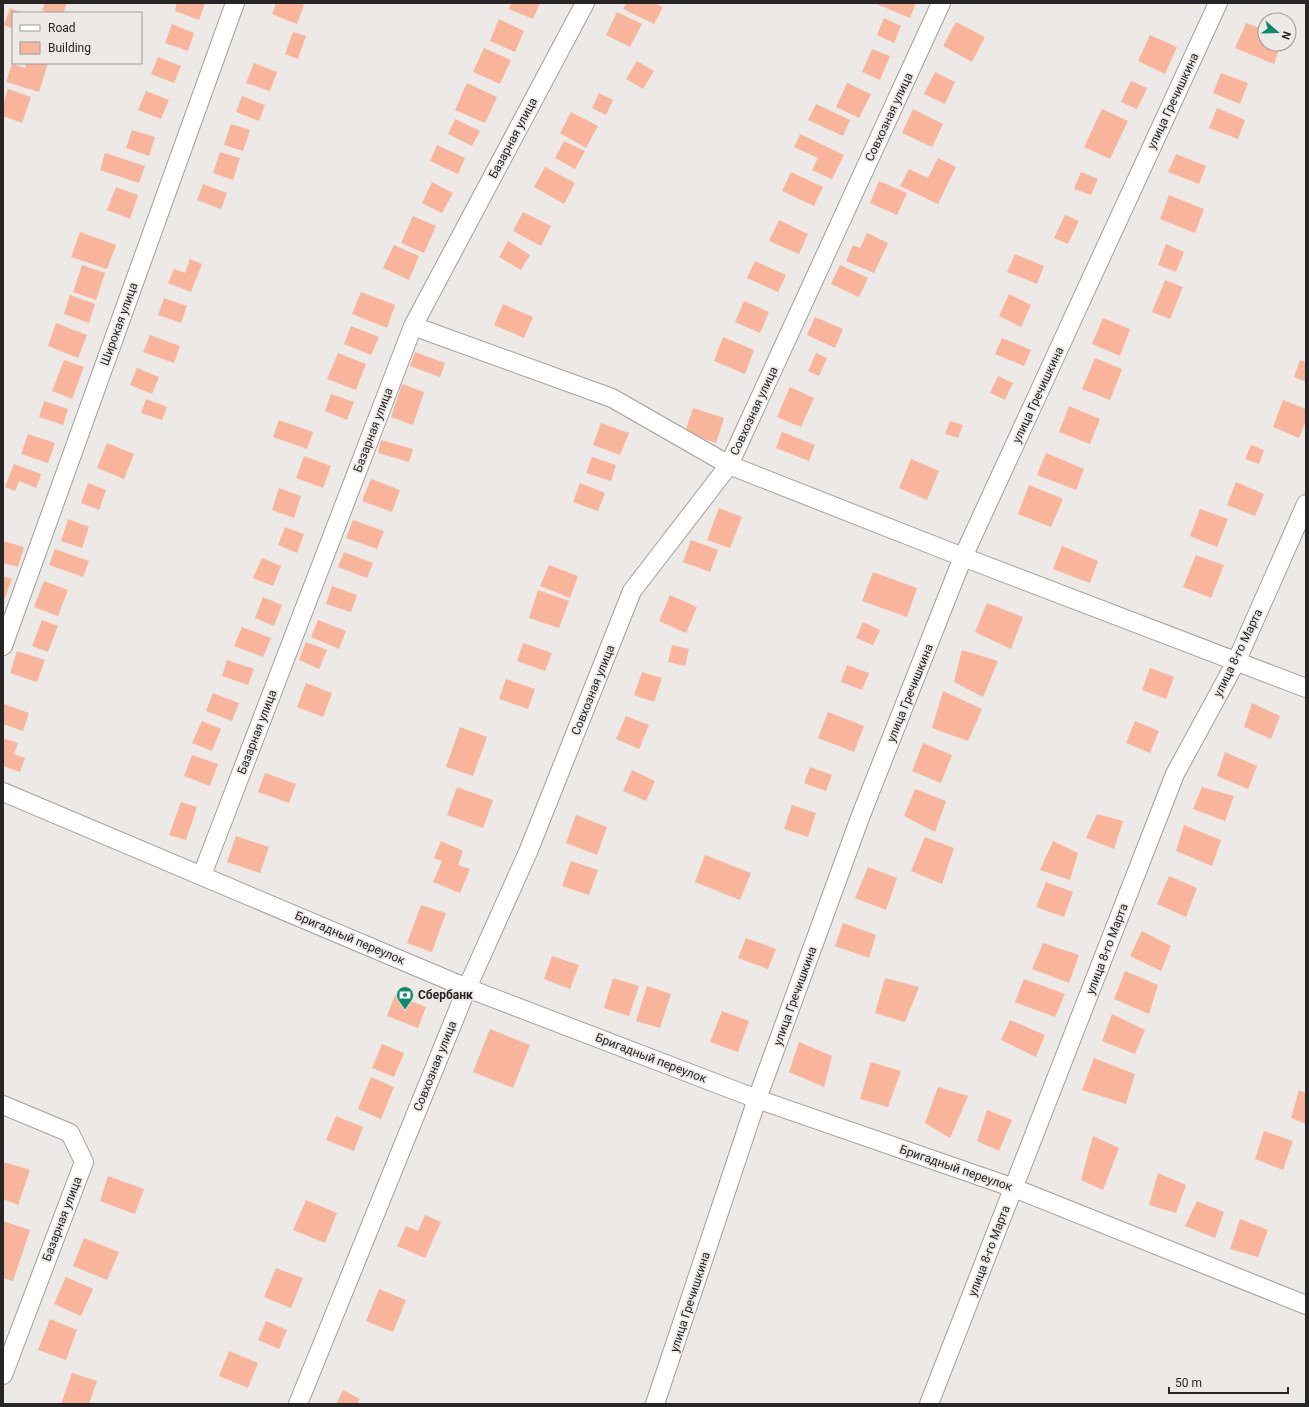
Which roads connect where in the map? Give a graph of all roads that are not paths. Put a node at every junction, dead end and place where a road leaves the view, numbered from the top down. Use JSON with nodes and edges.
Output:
{"nodes":[{"id":1,"x":235,"y":3,"type":"edge"},
{"id":2,"x":585,"y":3,"type":"edge"},
{"id":3,"x":941,"y":3,"type":"edge"},
{"id":4,"x":1218,"y":3,"type":"edge"},
{"id":5,"x":413,"y":326,"type":"junction"},
{"id":6,"x":729,"y":465,"type":"junction"},
{"id":7,"x":1306,"y":504,"type":"edge"},
{"id":8,"x":963,"y":558,"type":"junction"},
{"id":9,"x":3,"y":646,"type":"edge"},
{"id":10,"x":1237,"y":660,"type":"junction"},
{"id":11,"x":1306,"y":688,"type":"edge"},
{"id":12,"x":3,"y":792,"type":"edge"},
{"id":13,"x":202,"y":875,"type":"junction"},
{"id":14,"x":467,"y":988,"type":"junction"},
{"id":15,"x":757,"y":1099,"type":"junction"},
{"id":16,"x":3,"y":1105,"type":"edge"},
{"id":17,"x":1014,"y":1188,"type":"junction"},
{"id":18,"x":1306,"y":1305,"type":"edge"},
{"id":19,"x":3,"y":1375,"type":"edge"},
{"id":20,"x":298,"y":1404,"type":"edge"},
{"id":21,"x":655,"y":1404,"type":"edge"},
{"id":22,"x":930,"y":1404,"type":"edge"}],
"edges":[{"from":1,"to":9,"type":"street","name":"Широкая улица"},
{"from":2,"to":5,"type":"street","name":"Базарная улица"},
{"from":3,"to":6,"type":"street","name":"Совхозная улица"},
{"from":4,"to":8,"type":"street","name":"улица Гречишкина"},
{"from":5,"to":6,"type":"street"},
{"from":5,"to":13,"type":"street","name":"Базарная улица"},
{"from":6,"to":8,"type":"street"},
{"from":6,"to":14,"type":"street","name":"Совхозная улица"},
{"from":7,"to":10,"type":"street","name":"улица 8-го Марта"},
{"from":8,"to":10,"type":"street"},
{"from":8,"to":15,"type":"street","name":"улица Гречишкина"},
{"from":10,"to":11,"type":"street"},
{"from":10,"to":17,"type":"street","name":"улица 8-го Марта"},
{"from":12,"to":13,"type":"street","name":"Бригадный переулок"},
{"from":13,"to":14,"type":"street","name":"Бригадный переулок"},
{"from":14,"to":15,"type":"street","name":"Бригадный переулок"},
{"from":14,"to":20,"type":"street","name":"Совхозная улица"},
{"from":15,"to":17,"type":"street","name":"Бригадный переулок"},
{"from":15,"to":21,"type":"street","name":"улица Гречишкина"},
{"from":16,"to":19,"type":"street","name":"Базарная улица"},
{"from":17,"to":18,"type":"street","name":"Бригадный переулок"},
{"from":17,"to":22,"type":"street","name":"улица 8-го Марта"}]}
